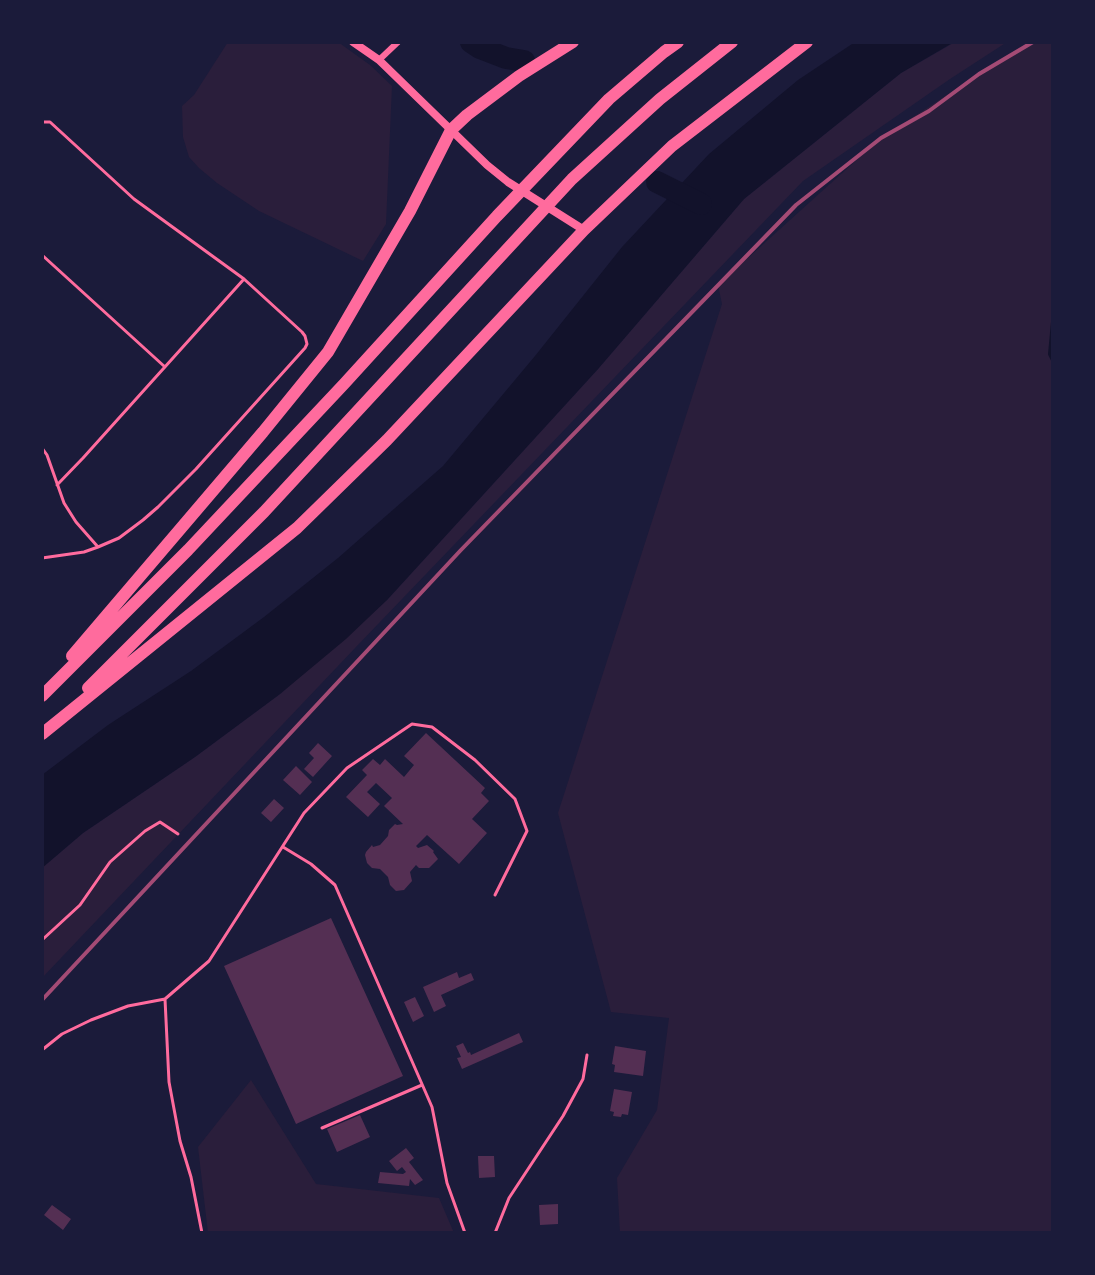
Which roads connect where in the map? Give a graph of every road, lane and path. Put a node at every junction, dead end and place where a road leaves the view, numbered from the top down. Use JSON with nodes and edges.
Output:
{"nodes":[{"id":1,"x":353,"y":42,"type":"edge"},
{"id":2,"x":398,"y":42,"type":"edge"},
{"id":3,"x":573,"y":42,"type":"edge"},
{"id":4,"x":678,"y":42,"type":"edge"},
{"id":5,"x":732,"y":42,"type":"edge"},
{"id":6,"x":807,"y":42,"type":"edge"},
{"id":7,"x":379,"y":60,"type":"junction"},
{"id":8,"x":42,"y":122,"type":"edge"},
{"id":9,"x":451,"y":130,"type":"junction"},
{"id":10,"x":584,"y":231,"type":"junction"},
{"id":11,"x":42,"y":255,"type":"edge"},
{"id":12,"x":244,"y":279,"type":"junction"},
{"id":13,"x":165,"y":367,"type":"junction"},
{"id":14,"x":42,"y":448,"type":"edge"},
{"id":15,"x":57,"y":485,"type":"junction"},
{"id":16,"x":98,"y":547,"type":"junction"},
{"id":17,"x":42,"y":558,"type":"edge"},
{"id":18,"x":42,"y":691,"type":"edge"},
{"id":19,"x":42,"y":696,"type":"edge"},
{"id":20,"x":42,"y":734,"type":"edge"},
{"id":21,"x":178,"y":834,"type":"dead end"},
{"id":22,"x":283,"y":847,"type":"junction"},
{"id":23,"x":495,"y":895,"type":"dead end"},
{"id":24,"x":42,"y":940,"type":"edge"},
{"id":25,"x":165,"y":999,"type":"junction"},
{"id":26,"x":42,"y":1050,"type":"edge"},
{"id":27,"x":587,"y":1055,"type":"dead end"},
{"id":28,"x":422,"y":1085,"type":"junction"},
{"id":29,"x":322,"y":1128,"type":"dead end"},
{"id":30,"x":202,"y":1233,"type":"edge"},
{"id":31,"x":465,"y":1233,"type":"edge"},
{"id":32,"x":495,"y":1233,"type":"edge"}],
"edges":[{"from":1,"to":7,"type":"street"},
{"from":2,"to":7,"type":"street"},
{"from":3,"to":9,"type":"highway"},
{"from":4,"to":19,"type":"highway"},
{"from":5,"to":20,"type":"highway"},
{"from":6,"to":10,"type":"highway"},
{"from":7,"to":9,"type":"street"},
{"from":8,"to":12,"type":"lane"},
{"from":9,"to":10,"type":"street"},
{"from":9,"to":18,"type":"highway"},
{"from":10,"to":20,"type":"highway"},
{"from":11,"to":13,"type":"lane"},
{"from":12,"to":13,"type":"lane"},
{"from":12,"to":16,"type":"lane"},
{"from":13,"to":15,"type":"lane"},
{"from":14,"to":15,"type":"lane"},
{"from":15,"to":16,"type":"lane"},
{"from":16,"to":17,"type":"lane"},
{"from":21,"to":24,"type":"lane"},
{"from":22,"to":23,"type":"lane"},
{"from":22,"to":25,"type":"lane"},
{"from":22,"to":28,"type":"lane"},
{"from":25,"to":26,"type":"lane"},
{"from":25,"to":30,"type":"lane"},
{"from":27,"to":32,"type":"lane"},
{"from":28,"to":29,"type":"lane"},
{"from":28,"to":31,"type":"lane"}]}
